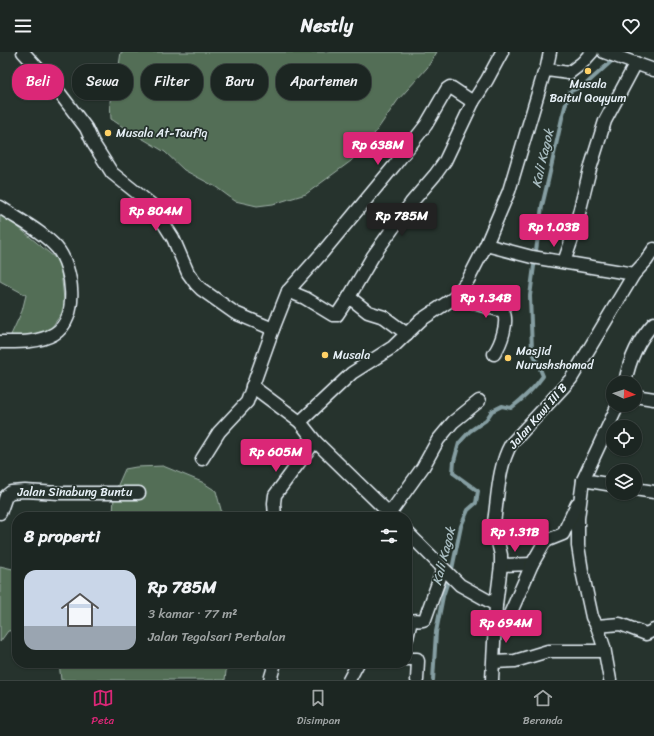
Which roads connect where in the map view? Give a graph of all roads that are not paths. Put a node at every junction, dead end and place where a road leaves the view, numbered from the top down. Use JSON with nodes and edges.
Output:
{"nodes":[{"id":1,"x":24,"y":52,"type":"edge"},
{"id":2,"x":502,"y":52,"type":"edge"},
{"id":3,"x":550,"y":52,"type":"edge"},
{"id":4,"x":592,"y":52,"type":"edge"},
{"id":5,"x":613,"y":55,"type":"edge"},
{"id":6,"x":636,"y":63,"type":"junction"},
{"id":7,"x":654,"y":70,"type":"edge"},
{"id":8,"x":546,"y":71,"type":"junction"},
{"id":9,"x":473,"y":102,"type":"junction"},
{"id":10,"x":0,"y":207,"type":"edge"},
{"id":11,"x":486,"y":245,"type":"junction"},
{"id":12,"x":654,"y":249,"type":"edge"},
{"id":13,"x":564,"y":262,"type":"junction"},
{"id":14,"x":634,"y":274,"type":"junction"},
{"id":15,"x":288,"y":291,"type":"junction"},
{"id":16,"x":348,"y":297,"type":"junction"},
{"id":17,"x":454,"y":298,"type":"junction"},
{"id":18,"x":654,"y":323,"type":"edge"},
{"id":19,"x":273,"y":329,"type":"junction"},
{"id":20,"x":406,"y":334,"type":"junction"},
{"id":21,"x":0,"y":342,"type":"edge"},
{"id":22,"x":494,"y":354,"type":"dead end"},
{"id":23,"x":627,"y":376,"type":"edge"},
{"id":24,"x":252,"y":386,"type":"junction"},
{"id":25,"x":642,"y":397,"type":"edge"},
{"id":26,"x":654,"y":399,"type":"edge"},
{"id":27,"x":479,"y":401,"type":"dead end"},
{"id":28,"x":615,"y":412,"type":"edge"},
{"id":29,"x":300,"y":422,"type":"junction"},
{"id":30,"x":316,"y":441,"type":"junction"},
{"id":31,"x":202,"y":459,"type":"dead end"},
{"id":32,"x":583,"y":480,"type":"junction"},
{"id":33,"x":606,"y":484,"type":"edge"},
{"id":34,"x":642,"y":490,"type":"edge"},
{"id":35,"x":654,"y":492,"type":"edge"},
{"id":36,"x":139,"y":493,"type":"dead end"},
{"id":37,"x":581,"y":496,"type":"junction"},
{"id":38,"x":275,"y":512,"type":"edge"},
{"id":39,"x":388,"y":512,"type":"edge"},
{"id":40,"x":393,"y":512,"type":"edge"},
{"id":41,"x":0,"y":513,"type":"edge"},
{"id":42,"x":412,"y":537,"type":"edge"},
{"id":43,"x":532,"y":564,"type":"junction"},
{"id":44,"x":501,"y":565,"type":"junction"},
{"id":45,"x":445,"y":571,"type":"junction"},
{"id":46,"x":496,"y":605,"type":"junction"},
{"id":47,"x":507,"y":621,"type":"dead end"},
{"id":48,"x":412,"y":622,"type":"edge"},
{"id":49,"x":597,"y":626,"type":"junction"},
{"id":50,"x":652,"y":631,"type":"edge"},
{"id":51,"x":604,"y":651,"type":"junction"},
{"id":52,"x":412,"y":658,"type":"edge"},
{"id":53,"x":494,"y":662,"type":"junction"},
{"id":54,"x":274,"y":668,"type":"edge"},
{"id":55,"x":355,"y":668,"type":"edge"},
{"id":56,"x":270,"y":680,"type":"edge"},
{"id":57,"x":349,"y":680,"type":"edge"},
{"id":58,"x":417,"y":680,"type":"edge"},
{"id":59,"x":492,"y":680,"type":"edge"},
{"id":60,"x":610,"y":680,"type":"edge"}],
"edges":[{"from":1,"to":19,"type":"street"},
{"from":2,"to":9,"type":"street"},
{"from":3,"to":8,"type":"street"},
{"from":4,"to":8,"type":"street"},
{"from":5,"to":6,"type":"street"},
{"from":6,"to":7,"type":"street"},
{"from":6,"to":13,"type":"street"},
{"from":8,"to":11,"type":"street"},
{"from":9,"to":15,"type":"street"},
{"from":9,"to":16,"type":"street"},
{"from":10,"to":21,"type":"street"},
{"from":11,"to":13,"type":"street"},
{"from":11,"to":17,"type":"street"},
{"from":12,"to":14,"type":"street","name":"Jalan Kawi III B"},
{"from":13,"to":14,"type":"street"},
{"from":14,"to":44,"type":"street","name":"Jalan Kawi III B"},
{"from":15,"to":16,"type":"street"},
{"from":15,"to":19,"type":"street"},
{"from":16,"to":20,"type":"street"},
{"from":17,"to":20,"type":"street"},
{"from":17,"to":22,"type":"street"},
{"from":18,"to":23,"type":"street"},
{"from":19,"to":24,"type":"street"},
{"from":20,"to":29,"type":"street"},
{"from":24,"to":29,"type":"street"},
{"from":24,"to":31,"type":"street"},
{"from":25,"to":26,"type":"street"},
{"from":27,"to":40,"type":"street"},
{"from":28,"to":32,"type":"street"},
{"from":29,"to":30,"type":"street"},
{"from":30,"to":38,"type":"street"},
{"from":30,"to":39,"type":"street"},
{"from":32,"to":33,"type":"street"},
{"from":32,"to":37,"type":"street"},
{"from":34,"to":35,"type":"street"},
{"from":36,"to":41,"type":"street","name":"Jalan Sinabung Buntu"},
{"from":37,"to":43,"type":"street"},
{"from":37,"to":49,"type":"street"},
{"from":42,"to":45,"type":"street"},
{"from":43,"to":44,"type":"street"},
{"from":43,"to":47,"type":"street"},
{"from":44,"to":46,"type":"street","name":"Jalan Kawi III B"},
{"from":45,"to":46,"type":"street"},
{"from":45,"to":48,"type":"street"},
{"from":46,"to":53,"type":"street","name":"Jalan Kawi III B"},
{"from":49,"to":50,"type":"street"},
{"from":49,"to":51,"type":"street"},
{"from":51,"to":53,"type":"street"},
{"from":51,"to":60,"type":"street"},
{"from":52,"to":58,"type":"street"},
{"from":53,"to":59,"type":"street","name":"Jalan Kawi III B"},
{"from":54,"to":56,"type":"street"},
{"from":55,"to":57,"type":"street"}]}
